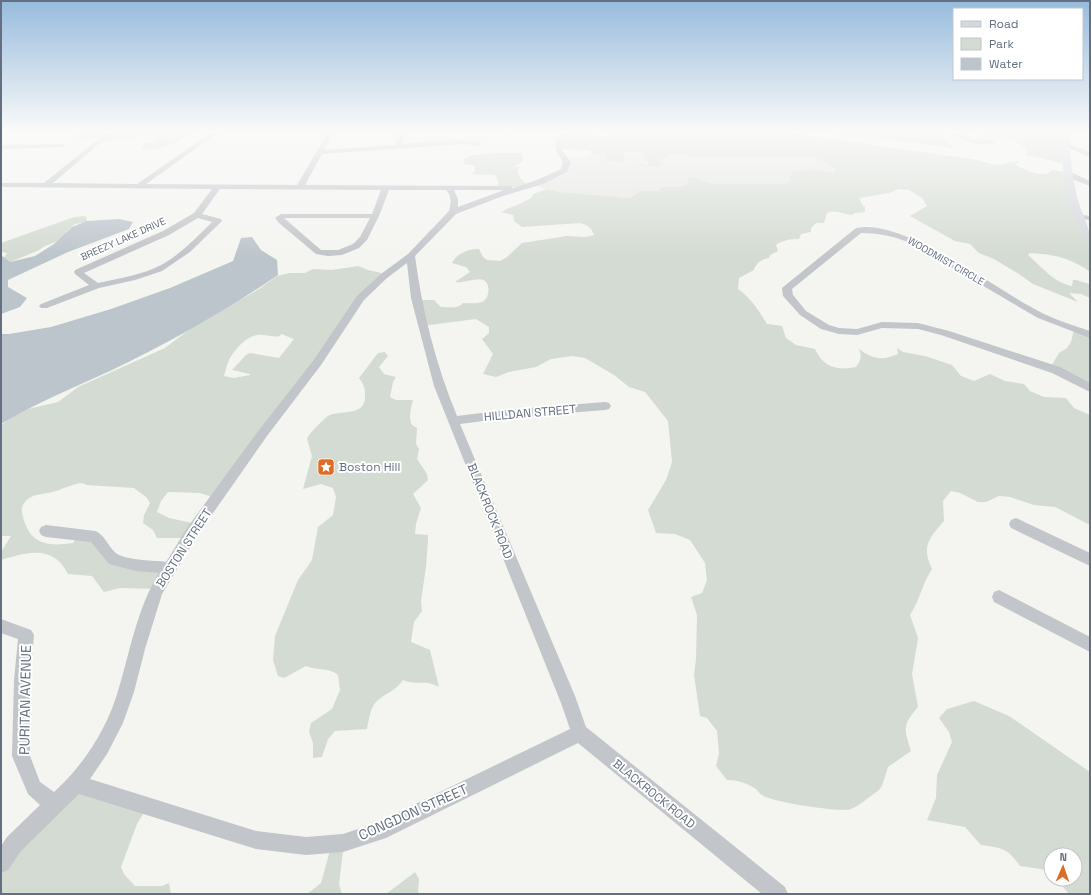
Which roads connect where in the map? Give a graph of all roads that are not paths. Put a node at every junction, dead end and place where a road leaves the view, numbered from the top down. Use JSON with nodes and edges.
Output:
{"nodes":[{"id":1,"x":60,"y":174,"type":"edge"},
{"id":2,"x":157,"y":174,"type":"edge"},
{"id":3,"x":308,"y":174,"type":"edge"},
{"id":4,"x":556,"y":174,"type":"edge"},
{"id":5,"x":1070,"y":175,"type":"joint"},
{"id":6,"x":1090,"y":184,"type":"edge"},
{"id":7,"x":1,"y":185,"type":"edge"},
{"id":8,"x":45,"y":186,"type":"junction"},
{"id":9,"x":138,"y":187,"type":"junction"},
{"id":10,"x":218,"y":187,"type":"junction"},
{"id":11,"x":300,"y":187,"type":"junction"},
{"id":12,"x":386,"y":188,"type":"junction"},
{"id":13,"x":448,"y":188,"type":"junction"},
{"id":14,"x":521,"y":188,"type":"junction"},
{"id":15,"x":453,"y":212,"type":"junction"},
{"id":16,"x":197,"y":215,"type":"junction"},
{"id":17,"x":375,"y":216,"type":"junction"},
{"id":18,"x":1078,"y":216,"type":"junction"},
{"id":19,"x":1090,"y":218,"type":"edge"},
{"id":20,"x":1090,"y":238,"type":"edge"},
{"id":21,"x":411,"y":256,"type":"junction"},
{"id":22,"x":96,"y":286,"type":"junction"},
{"id":23,"x":44,"y":306,"type":"dead end"},
{"id":24,"x":1090,"y":335,"type":"edge"},
{"id":25,"x":1090,"y":388,"type":"edge"},
{"id":26,"x":605,"y":406,"type":"dead end"},
{"id":27,"x":454,"y":421,"type":"junction"},
{"id":28,"x":1016,"y":524,"type":"dead end"},
{"id":29,"x":46,"y":531,"type":"dead end"},
{"id":30,"x":1090,"y":560,"type":"edge"},
{"id":31,"x":169,"y":568,"type":"junction"},
{"id":32,"x":999,"y":597,"type":"dead end"},
{"id":33,"x":1,"y":626,"type":"edge"},
{"id":34,"x":1090,"y":645,"type":"edge"},
{"id":35,"x":580,"y":733,"type":"junction"},
{"id":36,"x":76,"y":784,"type":"junction"},
{"id":37,"x":54,"y":804,"type":"junction"},
{"id":38,"x":1,"y":863,"type":"edge"},
{"id":39,"x":778,"y":894,"type":"edge"}],
"edges":[{"from":1,"to":8,"type":"street"},
{"from":2,"to":9,"type":"street"},
{"from":3,"to":11,"type":"street"},
{"from":4,"to":14,"type":"street"},
{"from":5,"to":6,"type":"street"},
{"from":5,"to":18,"type":"main road"},
{"from":7,"to":8,"type":"street"},
{"from":8,"to":9,"type":"street"},
{"from":9,"to":10,"type":"street"},
{"from":10,"to":11,"type":"street"},
{"from":10,"to":16,"type":"street","name":"BREEZY LAKE DRIVE"},
{"from":11,"to":12,"type":"street"},
{"from":12,"to":13,"type":"street"},
{"from":12,"to":17,"type":"street"},
{"from":13,"to":14,"type":"street"},
{"from":13,"to":15,"type":"street"},
{"from":14,"to":15,"type":"street"},
{"from":15,"to":21,"type":"street"},
{"from":16,"to":22,"type":"street","name":"BREEZY LAKE DRIVE"},
{"from":16,"to":22,"type":"street"},
{"from":17,"to":17,"type":"street"},
{"from":18,"to":19,"type":"street"},
{"from":18,"to":20,"type":"main road"},
{"from":21,"to":27,"type":"street","name":"BLACKROCK ROAD"},
{"from":21,"to":31,"type":"street","name":"BOSTON STREET"},
{"from":22,"to":23,"type":"street"},
{"from":24,"to":25,"type":"street","name":"WOODMIST CIRCLE"},
{"from":26,"to":27,"type":"street","name":"HILLDAN STREET"},
{"from":27,"to":35,"type":"street","name":"BLACKROCK ROAD"},
{"from":28,"to":30,"type":"street"},
{"from":29,"to":31,"type":"street"},
{"from":31,"to":36,"type":"street","name":"BOSTON STREET"},
{"from":32,"to":34,"type":"street"},
{"from":33,"to":37,"type":"street","name":"PURITAN AVENUE"},
{"from":35,"to":36,"type":"street","name":"CONGDON STREET"},
{"from":35,"to":39,"type":"street","name":"BLACKROCK ROAD"},
{"from":36,"to":37,"type":"street","name":"BOSTON STREET"},
{"from":37,"to":38,"type":"street","name":"BOSTON STREET"}]}
